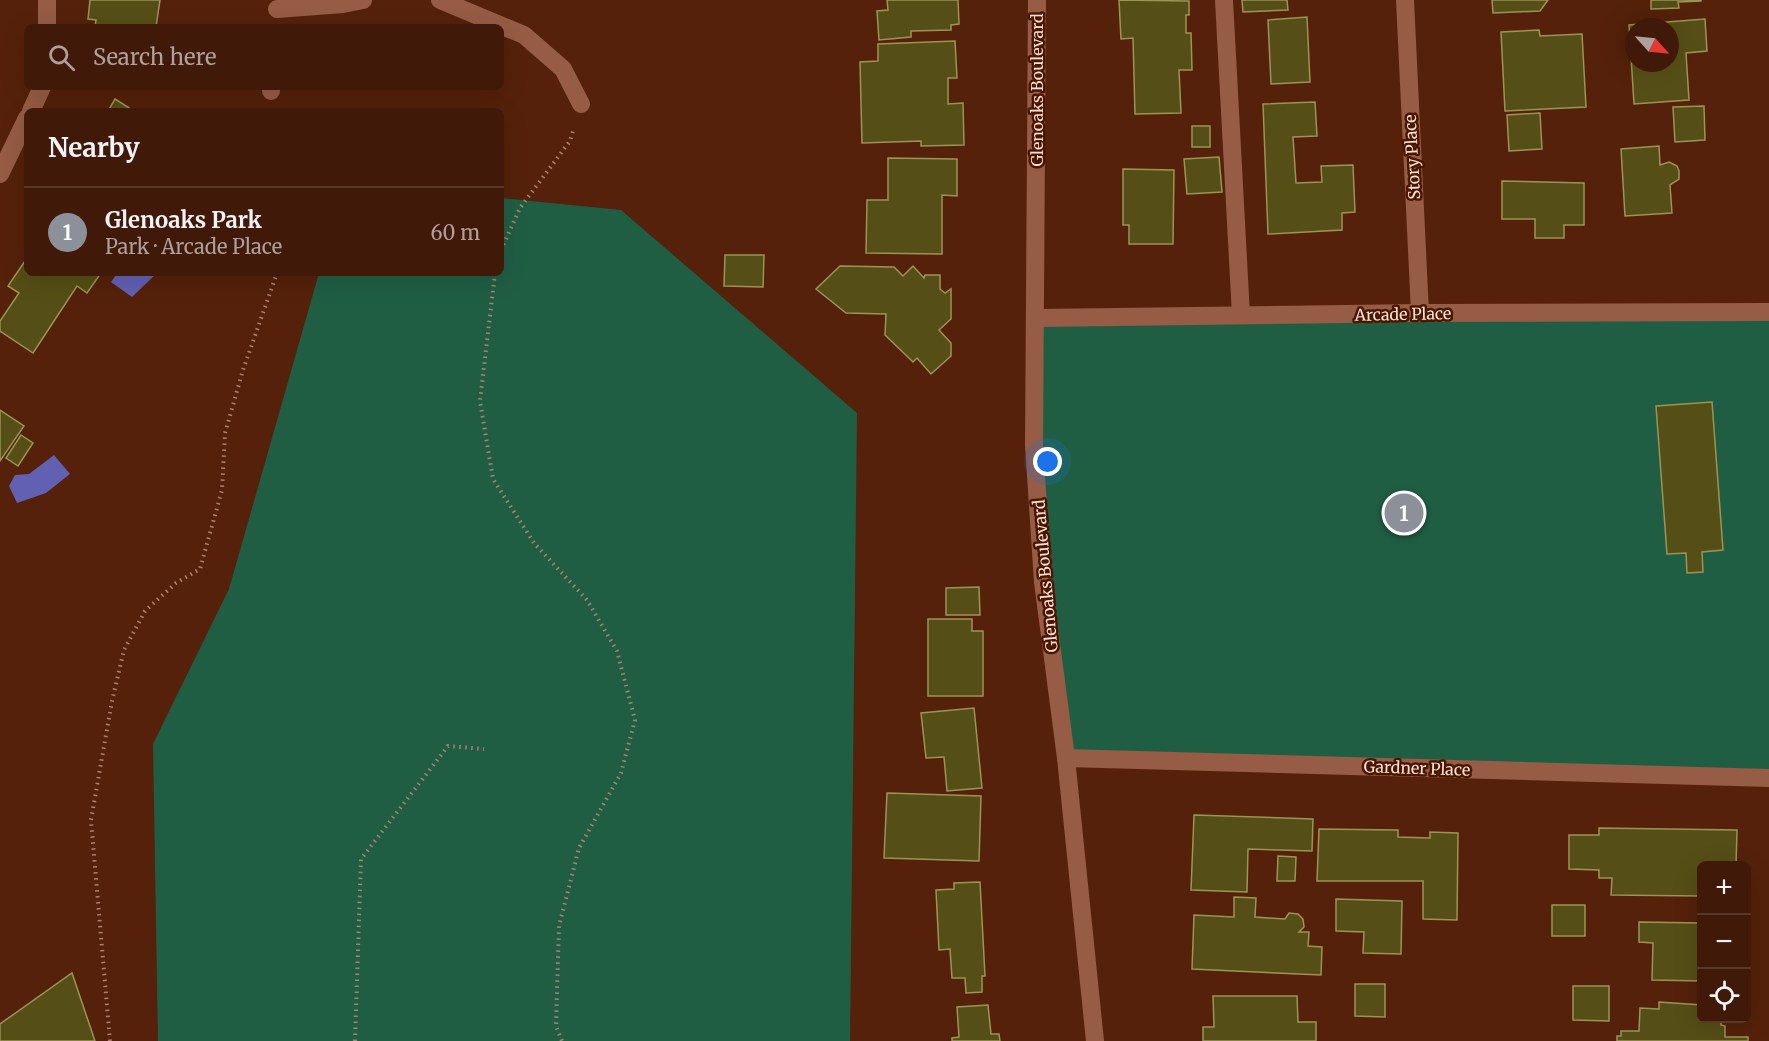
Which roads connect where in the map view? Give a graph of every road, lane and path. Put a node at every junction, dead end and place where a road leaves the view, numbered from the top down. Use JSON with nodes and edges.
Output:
{"nodes":[{"id":1,"x":47,"y":0,"type":"edge"},
{"id":2,"x":363,"y":0,"type":"edge"},
{"id":3,"x":440,"y":0,"type":"edge"},
{"id":4,"x":1037,"y":0,"type":"edge"},
{"id":5,"x":1224,"y":0,"type":"edge"},
{"id":6,"x":1405,"y":0,"type":"edge"},
{"id":7,"x":277,"y":12,"type":"edge"},
{"id":8,"x":47,"y":24,"type":"edge"},
{"id":9,"x":498,"y":24,"type":"edge"},
{"id":10,"x":504,"y":27,"type":"edge"},
{"id":11,"x":41,"y":90,"type":"edge"},
{"id":12,"x":581,"y":104,"type":"joint"},
{"id":13,"x":32,"y":108,"type":"edge"},
{"id":14,"x":24,"y":124,"type":"edge"},
{"id":15,"x":0,"y":174,"type":"edge"},
{"id":16,"x":504,"y":243,"type":"edge"},
{"id":17,"x":276,"y":276,"type":"edge"},
{"id":18,"x":495,"y":276,"type":"edge"},
{"id":19,"x":1769,"y":312,"type":"edge"},
{"id":20,"x":1420,"y":313,"type":"junction"},
{"id":21,"x":1241,"y":315,"type":"junction"},
{"id":22,"x":1036,"y":318,"type":"junction"},
{"id":23,"x":484,"y":749,"type":"dead end"},
{"id":24,"x":1066,"y":758,"type":"junction"},
{"id":25,"x":1769,"y":778,"type":"edge"},
{"id":26,"x":110,"y":1041,"type":"edge"},
{"id":27,"x":355,"y":1041,"type":"edge"},
{"id":28,"x":561,"y":1041,"type":"edge"},
{"id":29,"x":1095,"y":1041,"type":"edge"}],
"edges":[{"from":1,"to":8,"type":"street"},
{"from":2,"to":7,"type":"street"},
{"from":3,"to":9,"type":"street"},
{"from":4,"to":22,"type":"street","name":"Glenoaks Boulevard"},
{"from":5,"to":21,"type":"street"},
{"from":6,"to":20,"type":"street","name":"Story Place"},
{"from":10,"to":12,"type":"street"},
{"from":11,"to":13,"type":"street"},
{"from":12,"to":16,"type":"path"},
{"from":14,"to":15,"type":"street"},
{"from":17,"to":26,"type":"path"},
{"from":18,"to":28,"type":"path"},
{"from":19,"to":20,"type":"street","name":"Arcade Place"},
{"from":20,"to":21,"type":"street","name":"Arcade Place"},
{"from":21,"to":22,"type":"street","name":"Arcade Place"},
{"from":22,"to":24,"type":"street","name":"Glenoaks Boulevard"},
{"from":23,"to":27,"type":"path"},
{"from":24,"to":25,"type":"street","name":"Gardner Place"},
{"from":24,"to":29,"type":"street","name":"Glenoaks Boulevard"}]}
